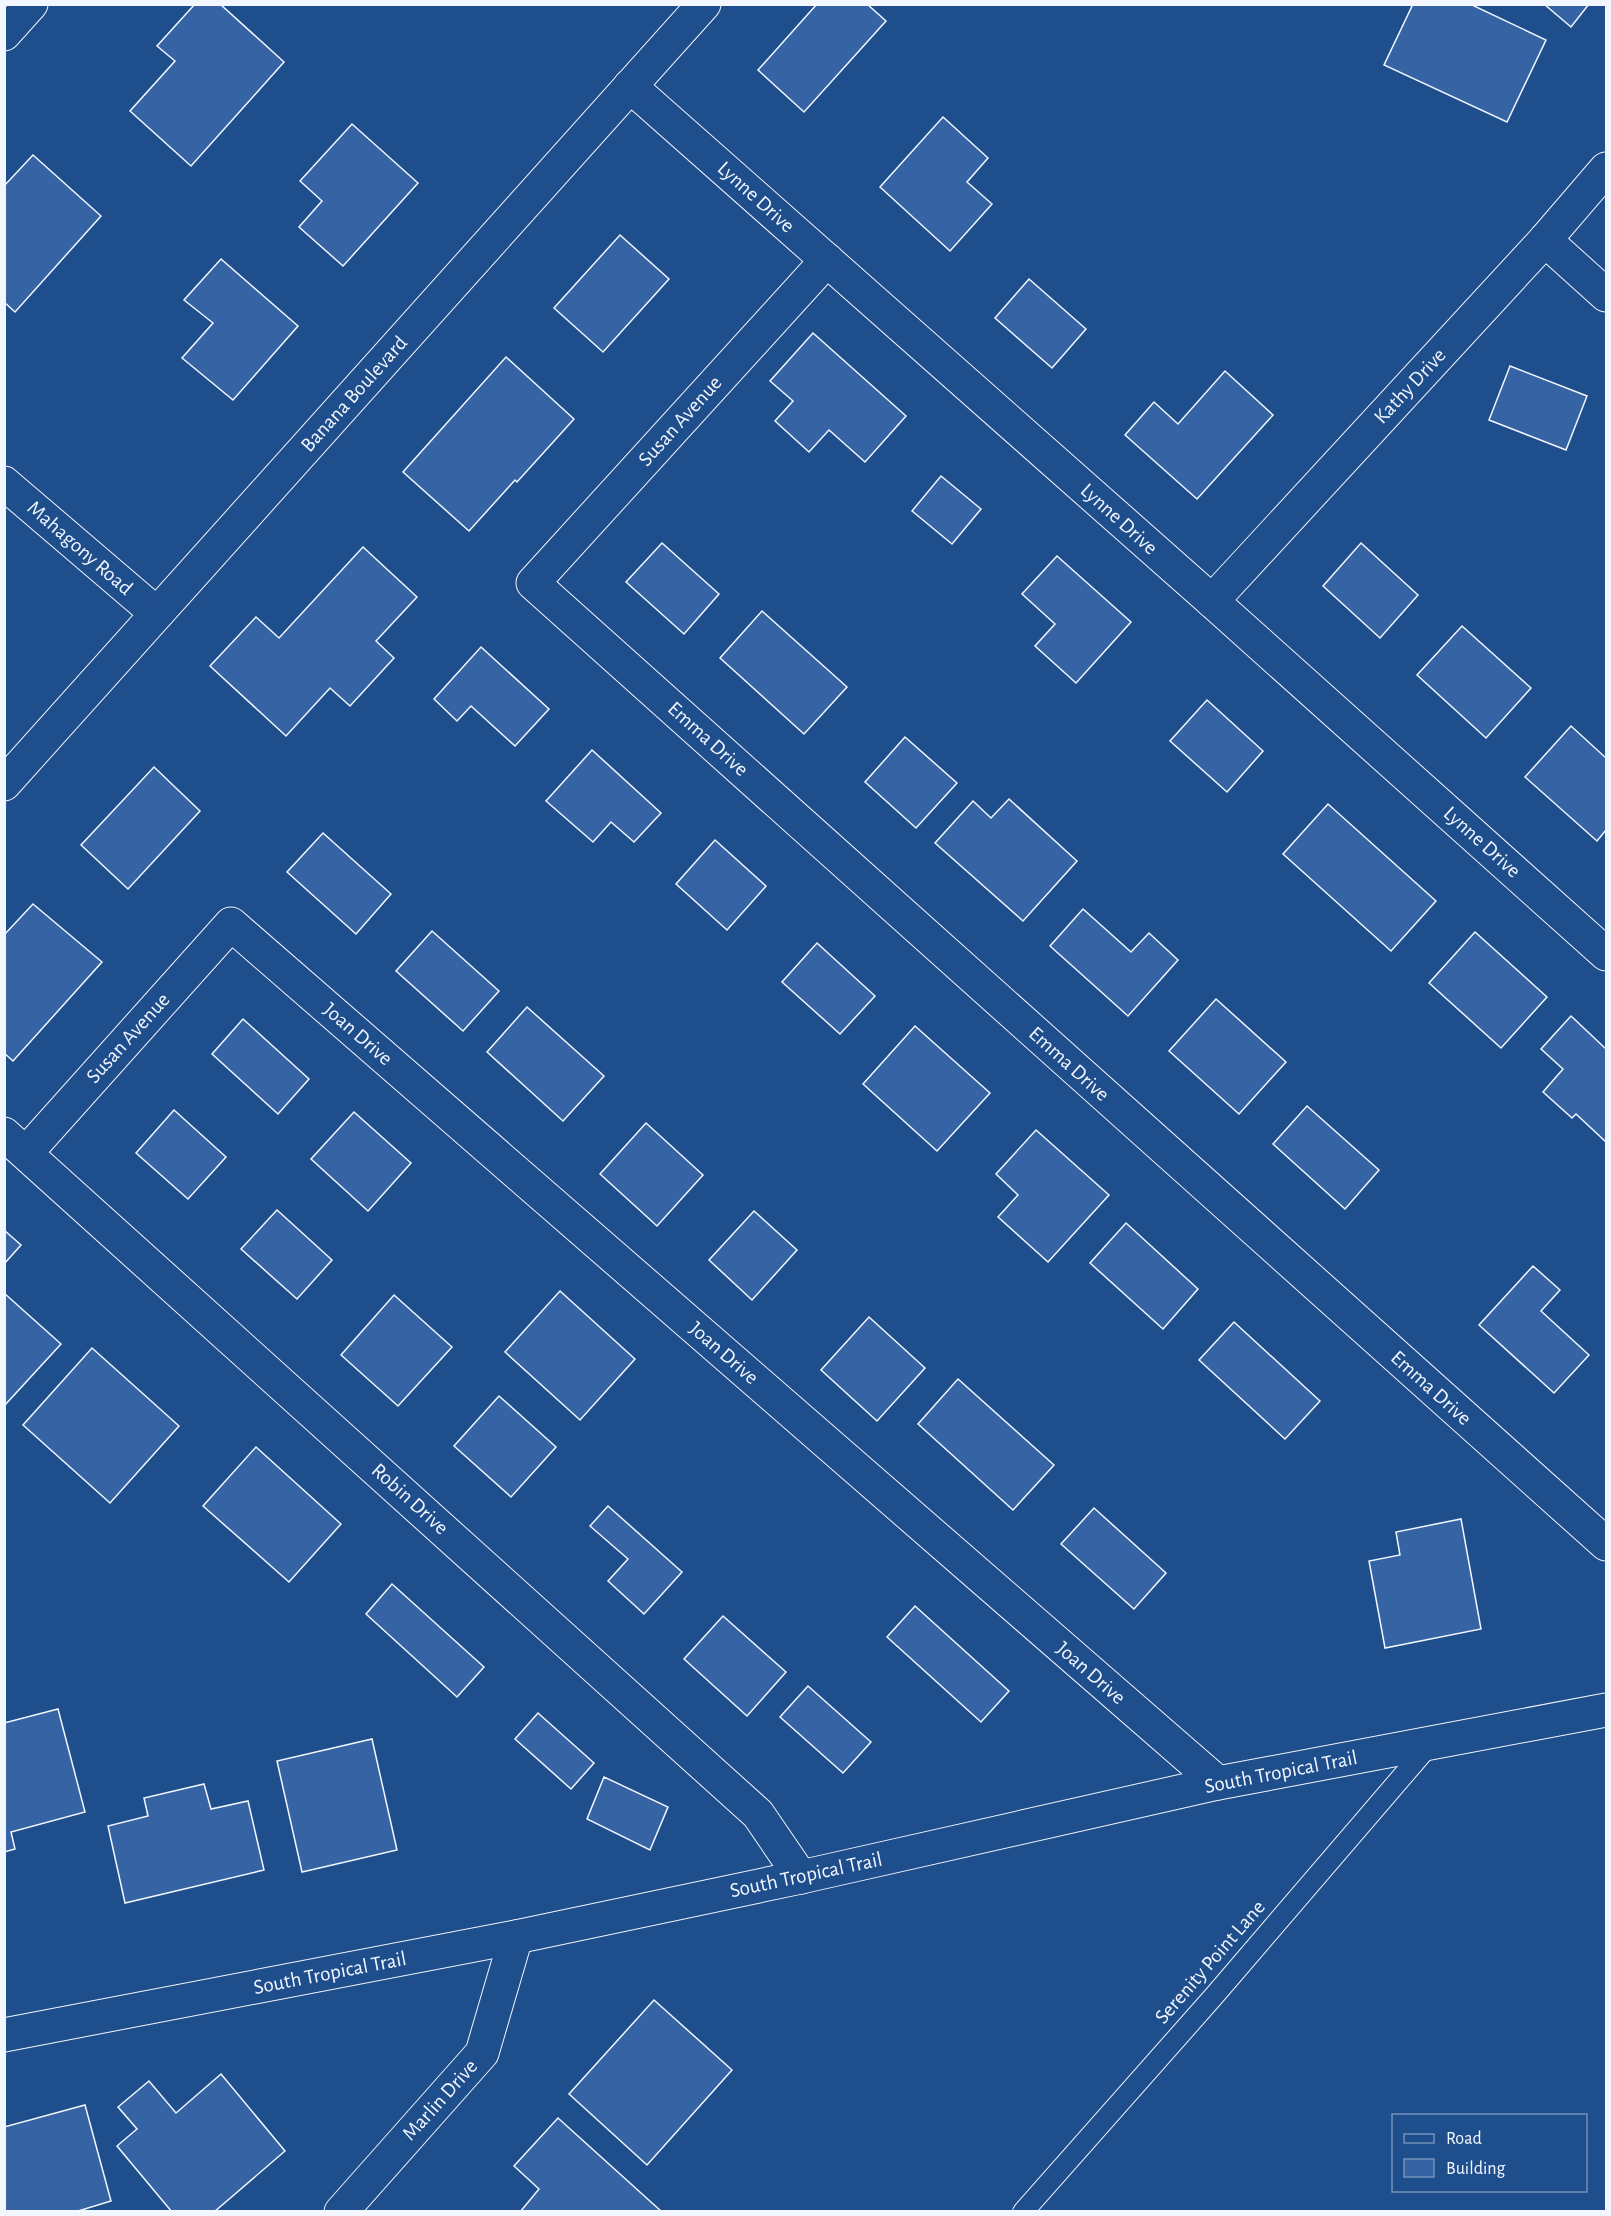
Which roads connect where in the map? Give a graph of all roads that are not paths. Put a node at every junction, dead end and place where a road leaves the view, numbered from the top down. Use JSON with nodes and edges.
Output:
{"nodes":[{"id":1,"x":31,"y":4,"type":"edge"},
{"id":2,"x":704,"y":4,"type":"edge"},
{"id":3,"x":4,"y":34,"type":"edge"},
{"id":4,"x":630,"y":86,"type":"junction"},
{"id":5,"x":1606,"y":169,"type":"edge"},
{"id":6,"x":1545,"y":240,"type":"junction"},
{"id":7,"x":827,"y":260,"type":"junction"},
{"id":8,"x":1606,"y":295,"type":"edge"},
{"id":9,"x":4,"y":483,"type":"edge"},
{"id":10,"x":533,"y":583,"type":"joint"},
{"id":11,"x":1212,"y":601,"type":"junction"},
{"id":12,"x":156,"y":613,"type":"junction"},
{"id":13,"x":4,"y":784,"type":"edge"},
{"id":14,"x":231,"y":924,"type":"joint"},
{"id":15,"x":1606,"y":954,"type":"edge"},
{"id":16,"x":15,"y":1143,"type":"edge"},
{"id":17,"x":1606,"y":1544,"type":"edge"},
{"id":18,"x":1606,"y":1710,"type":"edge"},
{"id":19,"x":1431,"y":1743,"type":"junction"},
{"id":20,"x":1218,"y":1783,"type":"junction"},
{"id":21,"x":801,"y":1877,"type":"junction"},
{"id":22,"x":516,"y":1937,"type":"junction"},
{"id":23,"x":4,"y":2035,"type":"edge"},
{"id":24,"x":341,"y":2211,"type":"edge"},
{"id":25,"x":1023,"y":2211,"type":"edge"}],
"edges":[{"from":1,"to":3,"type":"street"},
{"from":2,"to":4,"type":"street","name":"Banana Boulevard"},
{"from":4,"to":7,"type":"street","name":"Lynne Drive"},
{"from":4,"to":12,"type":"street","name":"Banana Boulevard"},
{"from":5,"to":6,"type":"street","name":"Kathy Drive"},
{"from":6,"to":8,"type":"street"},
{"from":6,"to":11,"type":"street","name":"Kathy Drive"},
{"from":7,"to":10,"type":"street","name":"Susan Avenue"},
{"from":7,"to":11,"type":"street","name":"Lynne Drive"},
{"from":9,"to":12,"type":"street","name":"Mahagony Road"},
{"from":10,"to":17,"type":"street","name":"Emma Drive"},
{"from":11,"to":15,"type":"street","name":"Lynne Drive"},
{"from":12,"to":13,"type":"street","name":"Banana Boulevard"},
{"from":14,"to":16,"type":"street","name":"Susan Avenue"},
{"from":14,"to":20,"type":"street","name":"Joan Drive"},
{"from":16,"to":21,"type":"street","name":"Robin Drive"},
{"from":18,"to":19,"type":"street","name":"South Tropical Trail"},
{"from":19,"to":20,"type":"street","name":"South Tropical Trail"},
{"from":19,"to":25,"type":"lane","name":"Serenity Point Lane"},
{"from":20,"to":21,"type":"street","name":"South Tropical Trail"},
{"from":21,"to":22,"type":"street","name":"South Tropical Trail"},
{"from":22,"to":23,"type":"street","name":"South Tropical Trail"},
{"from":22,"to":24,"type":"street","name":"Marlin Drive"}]}
